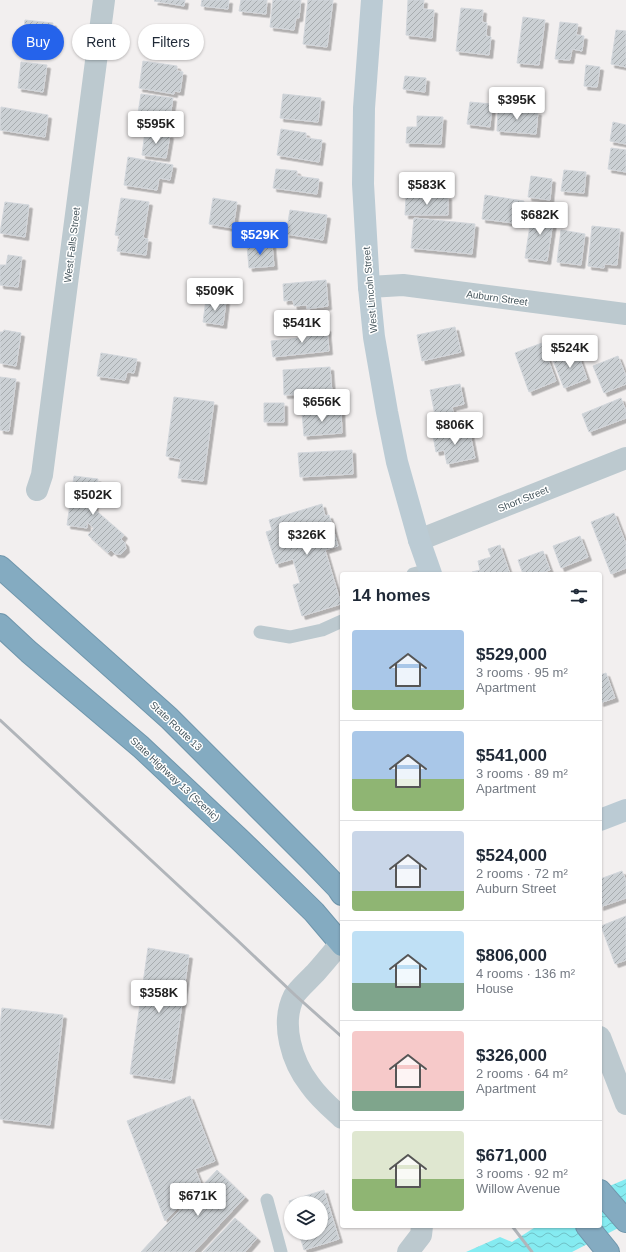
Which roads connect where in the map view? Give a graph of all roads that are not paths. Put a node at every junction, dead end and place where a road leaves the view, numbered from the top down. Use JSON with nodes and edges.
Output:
{"nodes":[{"id":1,"x":104,"y":0,"type":"edge"},
{"id":2,"x":372,"y":0,"type":"edge"},
{"id":3,"x":369,"y":287,"type":"junction"},
{"id":4,"x":626,"y":314,"type":"edge"},
{"id":5,"x":626,"y":458,"type":"edge"},
{"id":6,"x":37,"y":490,"type":"dead end"},
{"id":7,"x":419,"y":540,"type":"junction"},
{"id":8,"x":0,"y":566,"type":"edge"},
{"id":9,"x":424,"y":572,"type":"edge"},
{"id":10,"x":340,"y":622,"type":"edge"},
{"id":11,"x":0,"y":626,"type":"edge"},
{"id":12,"x":260,"y":632,"type":"dead end"},
{"id":13,"x":626,"y":810,"type":"edge"},
{"id":14,"x":602,"y":819,"type":"edge"},
{"id":15,"x":340,"y":891,"type":"edge"},
{"id":16,"x":340,"y":941,"type":"edge"},
{"id":17,"x":340,"y":945,"type":"edge"},
{"id":18,"x":602,"y":1042,"type":"edge"},
{"id":19,"x":626,"y":1104,"type":"edge"},
{"id":20,"x":340,"y":1116,"type":"edge"},
{"id":21,"x":602,"y":1193,"type":"edge"},
{"id":22,"x":267,"y":1200,"type":"dead end"},
{"id":23,"x":626,"y":1221,"type":"edge"},
{"id":24,"x":422,"y":1228,"type":"edge"},
{"id":25,"x":589,"y":1228,"type":"edge"},
{"id":26,"x":281,"y":1252,"type":"edge"},
{"id":27,"x":408,"y":1252,"type":"edge"},
{"id":28,"x":608,"y":1252,"type":"edge"}],
"edges":[{"from":1,"to":6,"type":"street","name":"West Falls Street"},
{"from":2,"to":3,"type":"street","name":"West Lincoln Street"},
{"from":3,"to":4,"type":"street","name":"Auburn Street"},
{"from":3,"to":7,"type":"street","name":"West Lincoln Street"},
{"from":5,"to":7,"type":"street","name":"Short Street"},
{"from":7,"to":9,"type":"street","name":"West Lincoln Street"},
{"from":8,"to":15,"type":"highway","name":"State Route 13"},
{"from":10,"to":12,"type":"lane"},
{"from":11,"to":16,"type":"highway","name":"State Highway 13 (Scenic)"},
{"from":13,"to":14,"type":"street"},
{"from":17,"to":20,"type":"street"},
{"from":18,"to":19,"type":"street"},
{"from":21,"to":23,"type":"highway"},
{"from":22,"to":26,"type":"lane"},
{"from":24,"to":27,"type":"street"},
{"from":25,"to":28,"type":"highway"}]}
